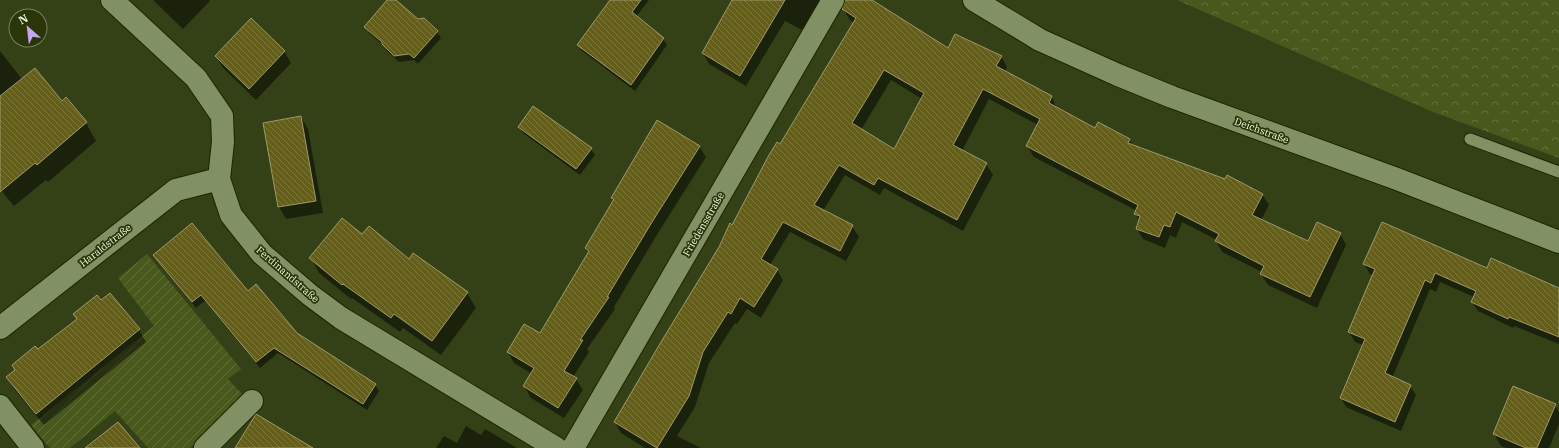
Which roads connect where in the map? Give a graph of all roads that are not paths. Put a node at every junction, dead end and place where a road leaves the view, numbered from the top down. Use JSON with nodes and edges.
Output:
{"nodes":[{"id":1,"x":112,"y":0,"type":"edge"},
{"id":2,"x":833,"y":0,"type":"edge"},
{"id":3,"x":974,"y":0,"type":"edge"},
{"id":4,"x":1470,"y":140,"type":"dead end"},
{"id":5,"x":1559,"y":172,"type":"edge"},
{"id":6,"x":219,"y":179,"type":"junction"},
{"id":7,"x":1559,"y":242,"type":"edge"},
{"id":8,"x":0,"y":328,"type":"edge"},
{"id":9,"x":252,"y":401,"type":"dead end"},
{"id":10,"x":0,"y":406,"type":"edge"},
{"id":11,"x":33,"y":448,"type":"edge"},
{"id":12,"x":205,"y":448,"type":"edge"},
{"id":13,"x":556,"y":448,"type":"edge"},
{"id":14,"x":573,"y":448,"type":"edge"}],
"edges":[{"from":1,"to":6,"type":"street","name":"Ferdinandstraße"},
{"from":2,"to":14,"type":"street","name":"Friedensstraße"},
{"from":3,"to":7,"type":"street","name":"Deichstraße"},
{"from":4,"to":5,"type":"lane"},
{"from":6,"to":8,"type":"street","name":"Haraldstraße"},
{"from":6,"to":13,"type":"street","name":"Ferdinandstraße"},
{"from":9,"to":12,"type":"street"},
{"from":10,"to":11,"type":"street"}]}
